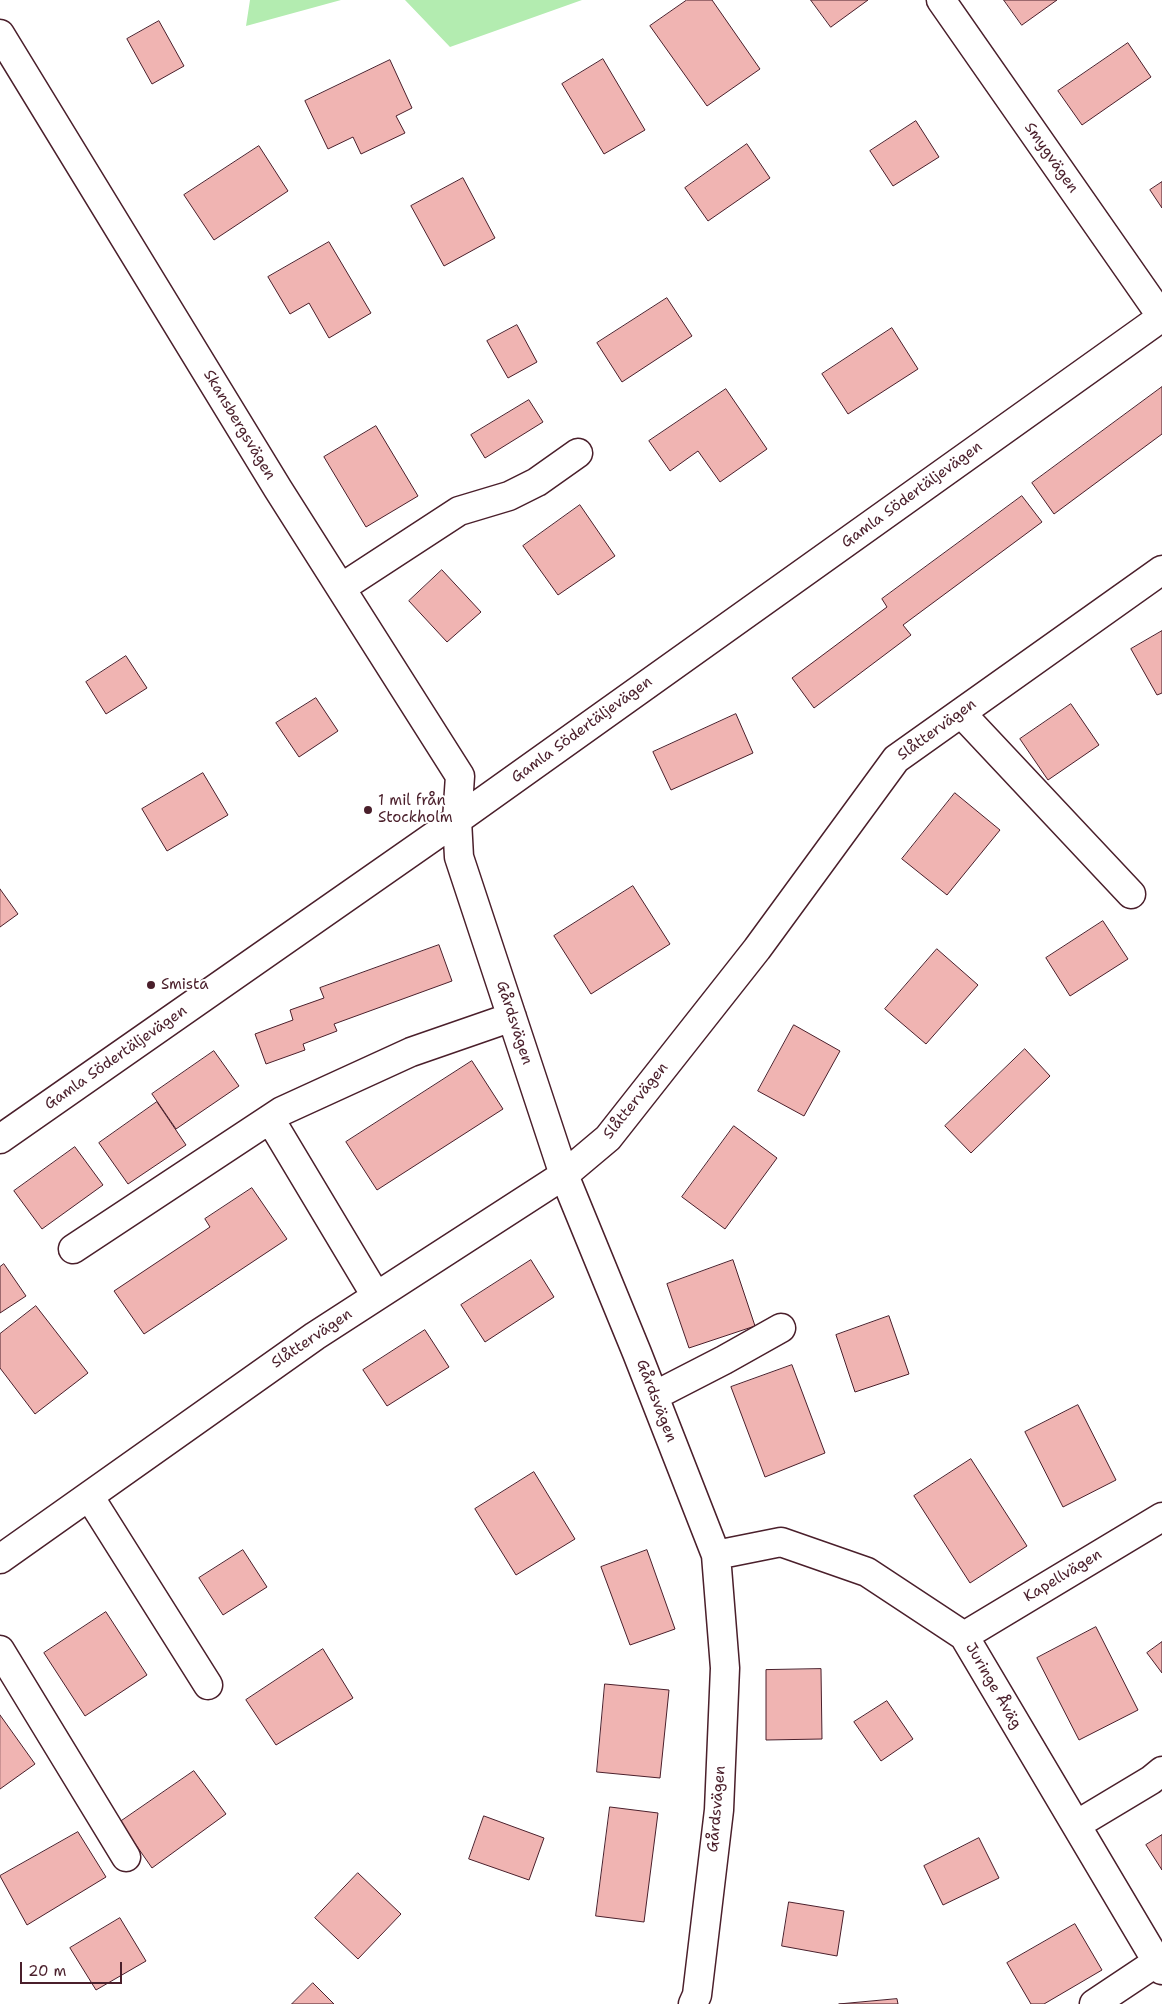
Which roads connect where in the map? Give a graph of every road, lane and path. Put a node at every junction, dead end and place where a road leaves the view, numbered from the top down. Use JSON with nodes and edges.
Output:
{"nodes":[{"id":1,"x":941,"y":0,"type":"edge"},
{"id":2,"x":0,"y":34,"type":"edge"},
{"id":3,"x":1162,"y":317,"type":"edge"},
{"id":4,"x":578,"y":453,"type":"dead end"},
{"id":5,"x":1162,"y":570,"type":"edge"},
{"id":6,"x":341,"y":588,"type":"junction"},
{"id":7,"x":961,"y":713,"type":"junction"},
{"id":8,"x":457,"y":820,"type":"junction"},
{"id":9,"x":1132,"y":894,"type":"dead end"},
{"id":10,"x":512,"y":1017,"type":"junction"},
{"id":11,"x":270,"y":1118,"type":"junction"},
{"id":12,"x":0,"y":1139,"type":"edge"},
{"id":13,"x":564,"y":1175,"type":"junction"},
{"id":14,"x":73,"y":1249,"type":"dead end"},
{"id":15,"x":376,"y":1296,"type":"junction"},
{"id":16,"x":781,"y":1328,"type":"dead end"},
{"id":17,"x":654,"y":1396,"type":"junction"},
{"id":18,"x":89,"y":1496,"type":"junction"},
{"id":19,"x":1162,"y":1518,"type":"edge"},
{"id":20,"x":716,"y":1555,"type":"junction"},
{"id":21,"x":0,"y":1559,"type":"edge"},
{"id":22,"x":964,"y":1636,"type":"junction"},
{"id":23,"x":0,"y":1650,"type":"edge"},
{"id":24,"x":208,"y":1686,"type":"dead end"},
{"id":25,"x":1162,"y":1771,"type":"edge"},
{"id":26,"x":1076,"y":1825,"type":"junction"},
{"id":27,"x":126,"y":1857,"type":"dead end"},
{"id":28,"x":1160,"y":1966,"type":"edge"},
{"id":29,"x":693,"y":2004,"type":"edge"},
{"id":30,"x":1094,"y":2004,"type":"edge"}],
"edges":[{"from":1,"to":3,"type":"street","name":"Smygvägen"},
{"from":2,"to":6,"type":"street","name":"Skansbergsvägen"},
{"from":3,"to":8,"type":"street","name":"Gamla Södertäljevägen"},
{"from":4,"to":6,"type":"street"},
{"from":5,"to":7,"type":"street","name":"Slåttervägen"},
{"from":6,"to":8,"type":"street","name":"Skansbergsvägen"},
{"from":7,"to":9,"type":"street"},
{"from":7,"to":13,"type":"street","name":"Slåttervägen"},
{"from":8,"to":10,"type":"street","name":"Gårdsvägen"},
{"from":8,"to":12,"type":"street","name":"Gamla Södertäljevägen"},
{"from":10,"to":11,"type":"street"},
{"from":10,"to":13,"type":"street","name":"Gårdsvägen"},
{"from":11,"to":14,"type":"street"},
{"from":11,"to":15,"type":"street"},
{"from":13,"to":15,"type":"street","name":"Slåttervägen"},
{"from":13,"to":17,"type":"street","name":"Gårdsvägen"},
{"from":15,"to":18,"type":"street","name":"Slåttervägen"},
{"from":16,"to":17,"type":"street"},
{"from":17,"to":20,"type":"street","name":"Gårdsvägen"},
{"from":18,"to":21,"type":"street","name":"Slåttervägen"},
{"from":18,"to":24,"type":"street"},
{"from":19,"to":22,"type":"street","name":"Kapellvägen"},
{"from":20,"to":22,"type":"street","name":"Juringe Åväg"},
{"from":20,"to":29,"type":"street","name":"Gårdsvägen"},
{"from":22,"to":26,"type":"street","name":"Juringe Åväg"},
{"from":23,"to":27,"type":"street"},
{"from":25,"to":26,"type":"street"},
{"from":26,"to":28,"type":"street","name":"Juringe Åväg"},
{"from":28,"to":30,"type":"street"}]}
